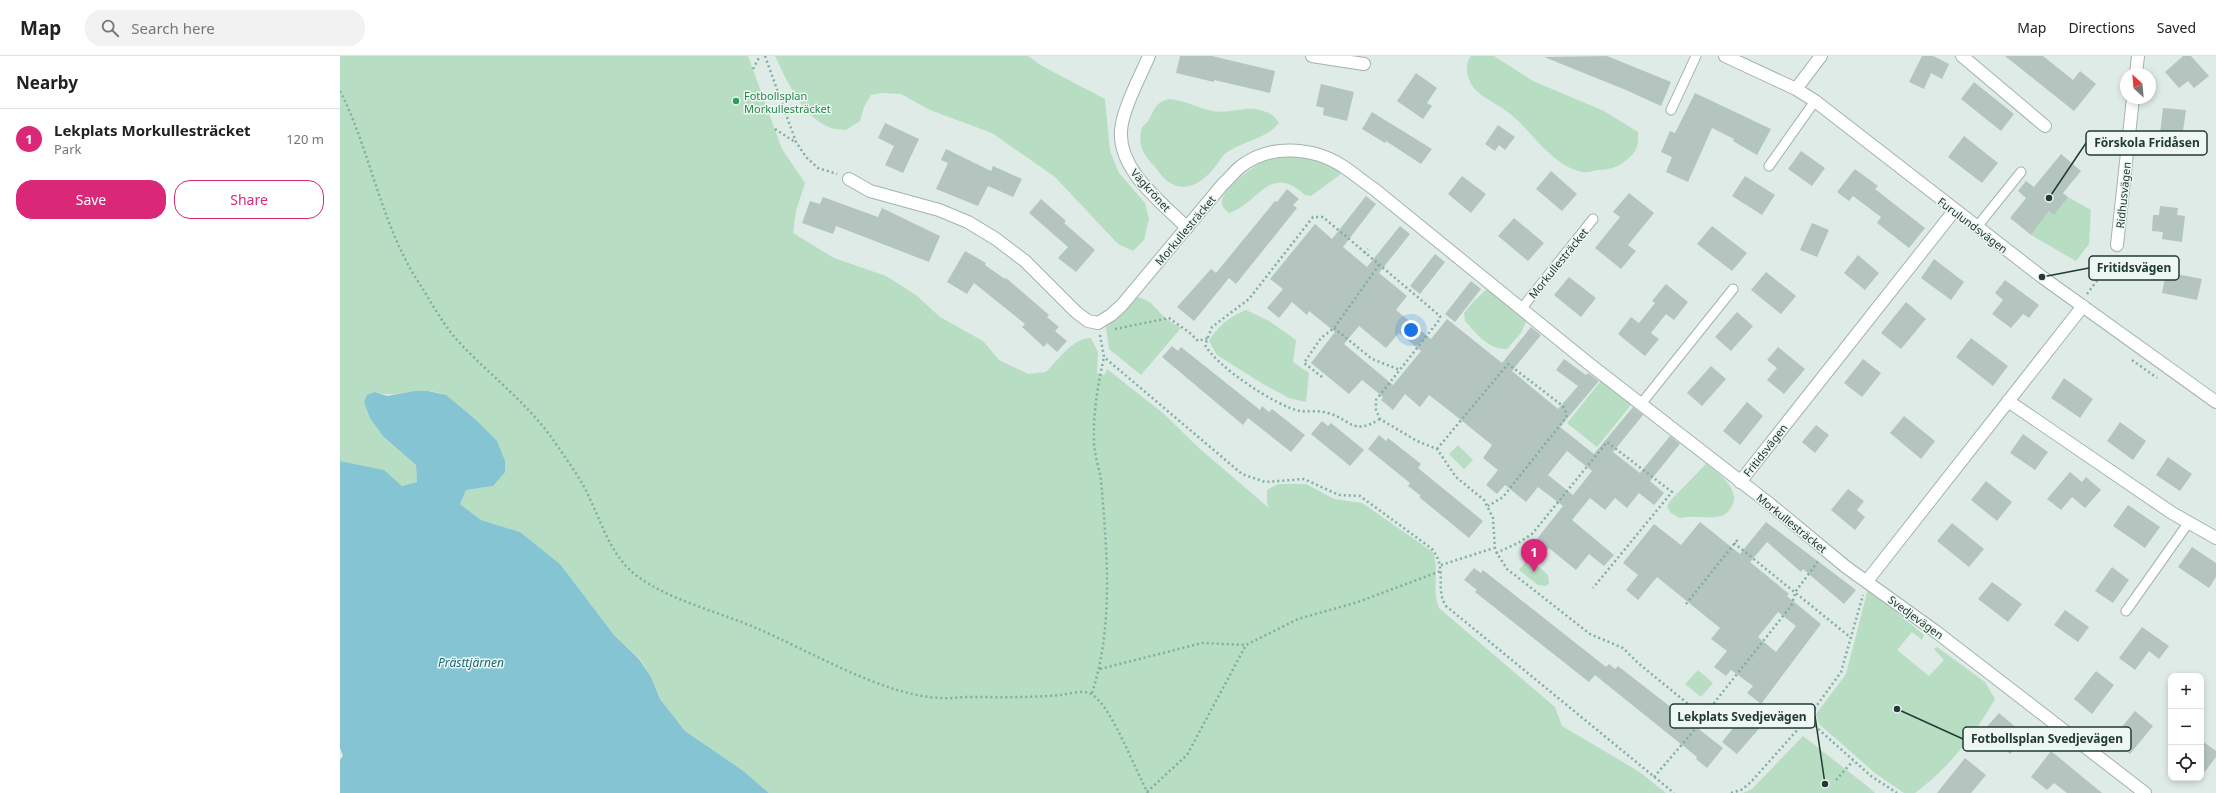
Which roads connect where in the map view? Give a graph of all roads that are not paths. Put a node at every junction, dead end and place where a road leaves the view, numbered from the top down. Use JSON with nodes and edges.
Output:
{"nodes":[{"id":1,"x":1149,"y":56,"type":"edge"},
{"id":2,"x":1312,"y":56,"type":"edge"},
{"id":3,"x":1696,"y":56,"type":"edge"},
{"id":4,"x":1725,"y":56,"type":"edge"},
{"id":5,"x":1821,"y":56,"type":"edge"},
{"id":6,"x":1962,"y":56,"type":"edge"},
{"id":7,"x":2138,"y":56,"type":"edge"},
{"id":8,"x":1364,"y":64,"type":"dead end"},
{"id":9,"x":2137,"y":68,"type":"edge"},
{"id":10,"x":1796,"y":90,"type":"junction"},
{"id":11,"x":1815,"y":101,"type":"junction"},
{"id":12,"x":2133,"y":104,"type":"edge"},
{"id":13,"x":1671,"y":110,"type":"dead end"},
{"id":14,"x":2045,"y":126,"type":"dead end"},
{"id":15,"x":1769,"y":166,"type":"dead end"},
{"id":16,"x":2021,"y":172,"type":"dead end"},
{"id":17,"x":849,"y":179,"type":"road end"},
{"id":18,"x":1954,"y":211,"type":"junction"},
{"id":19,"x":1594,"y":219,"type":"dead end"},
{"id":20,"x":1187,"y":228,"type":"junction"},
{"id":21,"x":1976,"y":228,"type":"junction"},
{"id":22,"x":2117,"y":245,"type":"road end"},
{"id":23,"x":1733,"y":289,"type":"dead end"},
{"id":24,"x":2081,"y":305,"type":"junction"},
{"id":25,"x":1522,"y":308,"type":"junction"},
{"id":26,"x":2008,"y":401,"type":"junction"},
{"id":27,"x":2216,"y":402,"type":"edge"},
{"id":28,"x":1641,"y":404,"type":"junction"},
{"id":29,"x":1740,"y":482,"type":"junction"},
{"id":30,"x":2189,"y":522,"type":"junction"},
{"id":31,"x":2216,"y":538,"type":"edge"},
{"id":32,"x":1867,"y":581,"type":"junction"},
{"id":33,"x":2126,"y":611,"type":"dead end"},
{"id":34,"x":2145,"y":793,"type":"edge"}],
"edges":[{"from":1,"to":20,"type":"street","name":"Vägkrönet"},
{"from":2,"to":8,"type":"street"},
{"from":3,"to":13,"type":"lane"},
{"from":4,"to":10,"type":"street","name":"Furulundsvägen"},
{"from":5,"to":10,"type":"street"},
{"from":6,"to":14,"type":"street"},
{"from":7,"to":9,"type":"street"},
{"from":10,"to":11,"type":"street","name":"Furulundsvägen"},
{"from":11,"to":15,"type":"lane"},
{"from":11,"to":18,"type":"street","name":"Furulundsvägen"},
{"from":12,"to":22,"type":"street","name":"Ridhusvägen"},
{"from":16,"to":21,"type":"lane"},
{"from":17,"to":20,"type":"street","name":"Morkullesträcket"},
{"from":18,"to":21,"type":"street","name":"Furulundsvägen"},
{"from":18,"to":29,"type":"street","name":"Fritidsvägen"},
{"from":19,"to":25,"type":"lane","name":"Morkullesträcket"},
{"from":20,"to":25,"type":"street","name":"Morkullesträcket"},
{"from":21,"to":24,"type":"street","name":"Furulundsvägen"},
{"from":23,"to":28,"type":"lane"},
{"from":24,"to":26,"type":"street"},
{"from":24,"to":27,"type":"street","name":"Furulundsvägen"},
{"from":25,"to":28,"type":"street","name":"Morkullesträcket"},
{"from":26,"to":30,"type":"street"},
{"from":26,"to":32,"type":"street"},
{"from":28,"to":29,"type":"street","name":"Morkullesträcket"},
{"from":29,"to":32,"type":"street","name":"Morkullesträcket"},
{"from":30,"to":31,"type":"street"},
{"from":30,"to":33,"type":"lane"},
{"from":32,"to":34,"type":"street","name":"Svedjevägen"}]}
